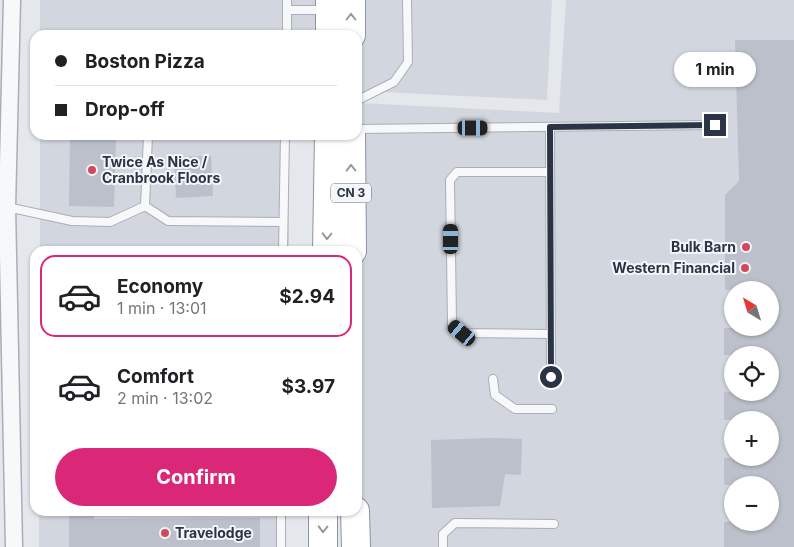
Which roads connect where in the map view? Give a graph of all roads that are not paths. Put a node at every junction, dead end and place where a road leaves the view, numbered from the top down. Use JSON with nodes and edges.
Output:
{"nodes":[{"id":1,"x":12,"y":0,"type":"edge"},
{"id":2,"x":287,"y":0,"type":"edge"},
{"id":3,"x":407,"y":0,"type":"edge"},
{"id":4,"x":287,"y":10,"type":"junction"},
{"id":5,"x":335,"y":11,"type":"edge"},
{"id":6,"x":287,"y":30,"type":"edge"},
{"id":7,"x":347,"y":30,"type":"edge"},
{"id":8,"x":362,"y":98,"type":"edge"},
{"id":9,"x":715,"y":125,"type":"dead end"},
{"id":10,"x":550,"y":127,"type":"junction"},
{"id":11,"x":362,"y":129,"type":"edge"},
{"id":12,"x":148,"y":140,"type":"edge"},
{"id":13,"x":285,"y":140,"type":"edge"},
{"id":14,"x":328,"y":140,"type":"edge"},
{"id":15,"x":350,"y":140,"type":"edge"},
{"id":16,"x":550,"y":172,"type":"junction"},
{"id":17,"x":145,"y":206,"type":"junction"},
{"id":18,"x":7,"y":207,"type":"junction"},
{"id":19,"x":284,"y":222,"type":"junction"},
{"id":20,"x":283,"y":246,"type":"edge"},
{"id":21,"x":327,"y":246,"type":"edge"},
{"id":22,"x":352,"y":246,"type":"edge"},
{"id":23,"x":550,"y":334,"type":"junction"},
{"id":24,"x":551,"y":377,"type":"dead end"},
{"id":25,"x":492,"y":379,"type":"dead end"},
{"id":26,"x":552,"y":409,"type":"dead end"},
{"id":27,"x":281,"y":516,"type":"edge"},
{"id":28,"x":323,"y":516,"type":"edge"},
{"id":29,"x":355,"y":516,"type":"edge"},
{"id":30,"x":554,"y":524,"type":"dead end"},
{"id":31,"x":14,"y":547,"type":"edge"},
{"id":32,"x":281,"y":547,"type":"edge"},
{"id":33,"x":323,"y":547,"type":"edge"},
{"id":34,"x":356,"y":547,"type":"edge"},
{"id":35,"x":443,"y":547,"type":"edge"}],
"edges":[{"from":1,"to":18,"type":"street"},
{"from":2,"to":4,"type":"lane"},
{"from":3,"to":8,"type":"lane"},
{"from":4,"to":5,"type":"lane"},
{"from":4,"to":6,"type":"lane"},
{"from":7,"to":5,"type":"highway","one_way":true},
{"from":9,"to":10,"type":"lane"},
{"from":10,"to":11,"type":"lane"},
{"from":10,"to":16,"type":"lane"},
{"from":12,"to":17,"type":"lane"},
{"from":13,"to":19,"type":"lane"},
{"from":14,"to":21,"type":"highway","number":"CN 3","one_way":true},
{"from":22,"to":15,"type":"highway","number":"CN 3","one_way":true},
{"from":16,"to":23,"type":"lane"},
{"from":16,"to":23,"type":"lane"},
{"from":17,"to":18,"type":"lane"},
{"from":17,"to":19,"type":"lane"},
{"from":18,"to":31,"type":"street"},
{"from":19,"to":20,"type":"lane"},
{"from":23,"to":24,"type":"lane"},
{"from":25,"to":26,"type":"lane"},
{"from":27,"to":32,"type":"lane"},
{"from":28,"to":33,"type":"highway","one_way":true},
{"from":29,"to":34,"type":"highway"},
{"from":30,"to":35,"type":"lane"}]}
